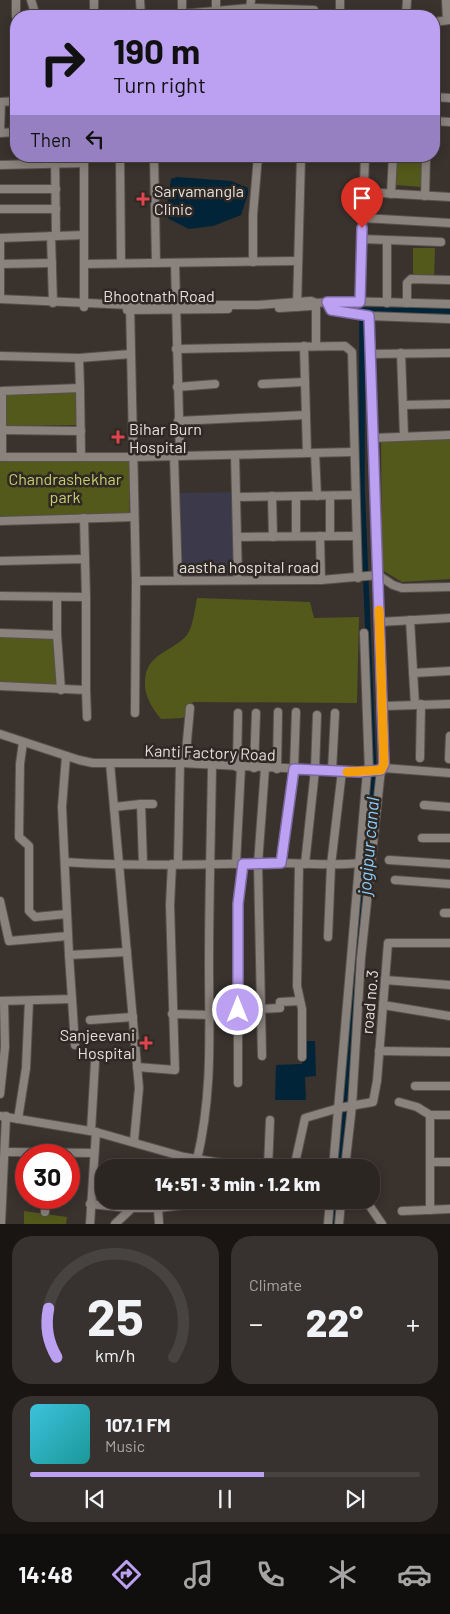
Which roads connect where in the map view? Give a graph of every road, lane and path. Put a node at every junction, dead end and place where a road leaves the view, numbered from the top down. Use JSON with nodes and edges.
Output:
{"nodes":[{"id":1,"x":446,"y":0,"type":"edge"},
{"id":2,"x":251,"y":4,"type":"edge"},
{"id":3,"x":225,"y":10,"type":"edge"},
{"id":4,"x":314,"y":10,"type":"dead end"},
{"id":5,"x":449,"y":20,"type":"edge"},
{"id":6,"x":0,"y":102,"type":"edge"},
{"id":7,"x":0,"y":134,"type":"edge"},
{"id":8,"x":72,"y":162,"type":"edge"},
{"id":9,"x":84,"y":162,"type":"edge"},
{"id":10,"x":120,"y":162,"type":"edge"},
{"id":11,"x":154,"y":162,"type":"edge"},
{"id":12,"x":257,"y":162,"type":"edge"},
{"id":13,"x":301,"y":162,"type":"edge"},
{"id":14,"x":365,"y":162,"type":"edge"},
{"id":15,"x":394,"y":162,"type":"edge"},
{"id":16,"x":426,"y":162,"type":"edge"},
{"id":17,"x":0,"y":165,"type":"edge"},
{"id":18,"x":55,"y":165,"type":"junction"},
{"id":19,"x":0,"y":189,"type":"edge"},
{"id":20,"x":56,"y":189,"type":"junction"},
{"id":21,"x":364,"y":192,"type":"junction"},
{"id":22,"x":391,"y":194,"type":"junction"},
{"id":23,"x":425,"y":196,"type":"junction"},
{"id":24,"x":450,"y":197,"type":"edge"},
{"id":25,"x":0,"y":208,"type":"edge"},
{"id":26,"x":56,"y":209,"type":"junction"},
{"id":27,"x":363,"y":218,"type":"junction"},
{"id":28,"x":450,"y":223,"type":"edge"},
{"id":29,"x":84,"y":235,"type":"junction"},
{"id":30,"x":54,"y":236,"type":"junction"},
{"id":31,"x":0,"y":238,"type":"edge"},
{"id":32,"x":362,"y":239,"type":"junction"},
{"id":33,"x":387,"y":240,"type":"junction"},
{"id":34,"x":441,"y":242,"type":"dead end"},
{"id":35,"x":298,"y":261,"type":"junction"},
{"id":36,"x":253,"y":262,"type":"junction"},
{"id":37,"x":52,"y":263,"type":"junction"},
{"id":38,"x":121,"y":263,"type":"junction"},
{"id":39,"x":156,"y":263,"type":"junction"},
{"id":40,"x":175,"y":263,"type":"junction"},
{"id":41,"x":0,"y":264,"type":"edge"},
{"id":42,"x":84,"y":264,"type":"junction"},
{"id":43,"x":450,"y":280,"type":"edge"},
{"id":44,"x":0,"y":299,"type":"edge"},
{"id":45,"x":327,"y":302,"type":"junction"},
{"id":46,"x":360,"y":302,"type":"junction"},
{"id":47,"x":53,"y":303,"type":"junction"},
{"id":48,"x":316,"y":303,"type":"junction"},
{"id":49,"x":387,"y":303,"type":"junction"},
{"id":50,"x":407,"y":303,"type":"junction"},
{"id":51,"x":0,"y":304,"type":"edge"},
{"id":52,"x":450,"y":304,"type":"edge"},
{"id":53,"x":297,"y":305,"type":"junction"},
{"id":54,"x":84,"y":306,"type":"junction"},
{"id":55,"x":175,"y":306,"type":"junction"},
{"id":56,"x":131,"y":307,"type":"junction"},
{"id":57,"x":367,"y":316,"type":"junction"},
{"id":58,"x":450,"y":319,"type":"edge"},
{"id":59,"x":304,"y":346,"type":"junction"},
{"id":60,"x":316,"y":346,"type":"junction"},
{"id":61,"x":176,"y":350,"type":"junction"},
{"id":62,"x":401,"y":353,"type":"junction"},
{"id":63,"x":450,"y":353,"type":"edge"},
{"id":64,"x":132,"y":354,"type":"junction"},
{"id":65,"x":370,"y":354,"type":"junction"},
{"id":66,"x":0,"y":356,"type":"edge"},
{"id":67,"x":78,"y":358,"type":"junction"},
{"id":68,"x":304,"y":382,"type":"junction"},
{"id":69,"x":215,"y":384,"type":"dead end"},
{"id":70,"x":262,"y":384,"type":"dead end"},
{"id":71,"x":80,"y":388,"type":"junction"},
{"id":72,"x":177,"y":388,"type":"junction"},
{"id":73,"x":1,"y":391,"type":"edge"},
{"id":74,"x":450,"y":404,"type":"edge"},
{"id":75,"x":403,"y":405,"type":"junction"},
{"id":76,"x":306,"y":415,"type":"junction"},
{"id":77,"x":178,"y":421,"type":"junction"},
{"id":78,"x":2,"y":430,"type":"junction"},
{"id":79,"x":81,"y":431,"type":"junction"},
{"id":80,"x":450,"y":435,"type":"edge"},
{"id":81,"x":404,"y":436,"type":"junction"},
{"id":82,"x":373,"y":438,"type":"junction"},
{"id":83,"x":354,"y":452,"type":"junction"},
{"id":84,"x":311,"y":453,"type":"junction"},
{"id":85,"x":235,"y":455,"type":"junction"},
{"id":86,"x":81,"y":456,"type":"junction"},
{"id":87,"x":177,"y":456,"type":"junction"},
{"id":88,"x":1,"y":457,"type":"edge"},
{"id":89,"x":134,"y":457,"type":"junction"},
{"id":90,"x":355,"y":495,"type":"junction"},
{"id":91,"x":236,"y":496,"type":"junction"},
{"id":92,"x":272,"y":496,"type":"junction"},
{"id":93,"x":296,"y":496,"type":"junction"},
{"id":94,"x":317,"y":496,"type":"junction"},
{"id":95,"x":330,"y":496,"type":"junction"},
{"id":96,"x":134,"y":517,"type":"junction"},
{"id":97,"x":84,"y":518,"type":"junction"},
{"id":98,"x":0,"y":521,"type":"edge"},
{"id":99,"x":296,"y":536,"type":"junction"},
{"id":100,"x":320,"y":536,"type":"junction"},
{"id":101,"x":330,"y":536,"type":"junction"},
{"id":102,"x":356,"y":536,"type":"junction"},
{"id":103,"x":237,"y":537,"type":"junction"},
{"id":104,"x":273,"y":537,"type":"junction"},
{"id":105,"x":85,"y":559,"type":"junction"},
{"id":106,"x":0,"y":561,"type":"edge"},
{"id":107,"x":375,"y":576,"type":"junction"},
{"id":108,"x":360,"y":578,"type":"junction"},
{"id":109,"x":238,"y":579,"type":"junction"},
{"id":110,"x":178,"y":580,"type":"junction"},
{"id":111,"x":321,"y":580,"type":"junction"},
{"id":112,"x":136,"y":581,"type":"junction"},
{"id":113,"x":450,"y":587,"type":"edge"},
{"id":114,"x":0,"y":596,"type":"edge"},
{"id":115,"x":57,"y":596,"type":"junction"},
{"id":116,"x":86,"y":597,"type":"junction"},
{"id":117,"x":450,"y":618,"type":"edge"},
{"id":118,"x":410,"y":620,"type":"junction"},
{"id":119,"x":380,"y":622,"type":"junction"},
{"id":120,"x":0,"y":633,"type":"edge"},
{"id":121,"x":364,"y":633,"type":"dead end"},
{"id":122,"x":57,"y":635,"type":"junction"},
{"id":123,"x":450,"y":671,"type":"edge"},
{"id":124,"x":413,"y":673,"type":"junction"},
{"id":125,"x":0,"y":686,"type":"edge"},
{"id":126,"x":61,"y":690,"type":"junction"},
{"id":127,"x":86,"y":690,"type":"junction"},
{"id":128,"x":418,"y":704,"type":"junction"},
{"id":129,"x":450,"y":704,"type":"edge"},
{"id":130,"x":190,"y":708,"type":"dead end"},
{"id":131,"x":382,"y":709,"type":"junction"},
{"id":132,"x":135,"y":712,"type":"dead end"},
{"id":133,"x":278,"y":712,"type":"dead end"},
{"id":134,"x":296,"y":712,"type":"dead end"},
{"id":135,"x":238,"y":713,"type":"dead end"},
{"id":136,"x":256,"y":713,"type":"dead end"},
{"id":137,"x":335,"y":713,"type":"dead end"},
{"id":138,"x":317,"y":715,"type":"dead end"},
{"id":139,"x":87,"y":717,"type":"dead end"},
{"id":140,"x":0,"y":734,"type":"edge"},
{"id":141,"x":450,"y":736,"type":"edge"},
{"id":142,"x":23,"y":742,"type":"junction"},
{"id":143,"x":66,"y":756,"type":"junction"},
{"id":144,"x":420,"y":758,"type":"dead end"},
{"id":145,"x":449,"y":759,"type":"edge"},
{"id":146,"x":110,"y":763,"type":"junction"},
{"id":147,"x":182,"y":763,"type":"junction"},
{"id":148,"x":212,"y":766,"type":"junction"},
{"id":149,"x":239,"y":767,"type":"junction"},
{"id":150,"x":254,"y":768,"type":"junction"},
{"id":151,"x":265,"y":768,"type":"junction"},
{"id":152,"x":277,"y":769,"type":"junction"},
{"id":153,"x":294,"y":769,"type":"junction"},
{"id":154,"x":315,"y":770,"type":"junction"},
{"id":155,"x":375,"y":770,"type":"junction"},
{"id":156,"x":332,"y":771,"type":"junction"},
{"id":157,"x":342,"y":771,"type":"junction"},
{"id":158,"x":450,"y":773,"type":"edge"},
{"id":159,"x":142,"y":804,"type":"junction"},
{"id":160,"x":153,"y":804,"type":"dead end"},
{"id":161,"x":424,"y":805,"type":"dead end"},
{"id":162,"x":114,"y":807,"type":"junction"},
{"id":163,"x":450,"y":807,"type":"edge"},
{"id":164,"x":422,"y":838,"type":"dead end"},
{"id":165,"x":450,"y":838,"type":"edge"},
{"id":166,"x":389,"y":860,"type":"dead end"},
{"id":167,"x":65,"y":862,"type":"junction"},
{"id":168,"x":281,"y":863,"type":"junction"},
{"id":169,"x":360,"y":863,"type":"junction"},
{"id":170,"x":143,"y":864,"type":"junction"},
{"id":171,"x":175,"y":864,"type":"junction"},
{"id":172,"x":210,"y":864,"type":"junction"},
{"id":173,"x":240,"y":864,"type":"junction"},
{"id":174,"x":258,"y":864,"type":"junction"},
{"id":175,"x":302,"y":864,"type":"junction"},
{"id":176,"x":450,"y":864,"type":"edge"},
{"id":177,"x":331,"y":865,"type":"junction"},
{"id":178,"x":120,"y":866,"type":"junction"},
{"id":179,"x":395,"y":880,"type":"dead end"},
{"id":180,"x":450,"y":884,"type":"edge"},
{"id":181,"x":0,"y":901,"type":"edge"},
{"id":182,"x":67,"y":914,"type":"junction"},
{"id":183,"x":4,"y":936,"type":"edge"},
{"id":184,"x":68,"y":936,"type":"junction"},
{"id":185,"x":328,"y":937,"type":"dead end"},
{"id":186,"x":450,"y":943,"type":"edge"},
{"id":187,"x":127,"y":952,"type":"junction"},
{"id":188,"x":70,"y":955,"type":"junction"},
{"id":189,"x":385,"y":980,"type":"junction"},
{"id":190,"x":450,"y":985,"type":"edge"},
{"id":191,"x":72,"y":999,"type":"junction"},
{"id":192,"x":2,"y":1001,"type":"edge"},
{"id":193,"x":29,"y":1001,"type":"junction"},
{"id":194,"x":300,"y":1001,"type":"junction"},
{"id":195,"x":383,"y":1005,"type":"junction"},
{"id":196,"x":261,"y":1009,"type":"junction"},
{"id":197,"x":238,"y":1010,"type":"junction"},
{"id":198,"x":172,"y":1014,"type":"junction"},
{"id":199,"x":211,"y":1015,"type":"junction"},
{"id":200,"x":450,"y":1016,"type":"edge"},
{"id":201,"x":133,"y":1017,"type":"junction"},
{"id":202,"x":90,"y":1020,"type":"dead end"},
{"id":203,"x":75,"y":1045,"type":"dead end"},
{"id":204,"x":379,"y":1051,"type":"junction"},
{"id":205,"x":450,"y":1052,"type":"edge"},
{"id":206,"x":262,"y":1056,"type":"dead end"},
{"id":207,"x":302,"y":1057,"type":"dead end"},
{"id":208,"x":95,"y":1062,"type":"dead end"},
{"id":209,"x":137,"y":1067,"type":"junction"},
{"id":210,"x":238,"y":1083,"type":"dead end"},
{"id":211,"x":415,"y":1086,"type":"dead end"},
{"id":212,"x":450,"y":1086,"type":"edge"},
{"id":213,"x":0,"y":1094,"type":"edge"},
{"id":214,"x":399,"y":1102,"type":"dead end"},
{"id":215,"x":345,"y":1107,"type":"junction"},
{"id":216,"x":430,"y":1115,"type":"junction"},
{"id":217,"x":450,"y":1115,"type":"edge"},
{"id":218,"x":3,"y":1116,"type":"edge"},
{"id":219,"x":18,"y":1119,"type":"junction"},
{"id":220,"x":270,"y":1120,"type":"dead end"},
{"id":221,"x":93,"y":1131,"type":"junction"},
{"id":222,"x":134,"y":1141,"type":"junction"},
{"id":223,"x":5,"y":1152,"type":"junction"},
{"id":224,"x":15,"y":1152,"type":"edge"},
{"id":225,"x":80,"y":1153,"type":"edge"},
{"id":226,"x":94,"y":1153,"type":"junction"},
{"id":227,"x":184,"y":1157,"type":"joint"},
{"id":228,"x":193,"y":1159,"type":"edge"},
{"id":229,"x":197,"y":1159,"type":"edge"},
{"id":230,"x":268,"y":1159,"type":"edge"},
{"id":231,"x":296,"y":1159,"type":"edge"},
{"id":232,"x":335,"y":1159,"type":"edge"},
{"id":233,"x":345,"y":1159,"type":"edge"},
{"id":234,"x":430,"y":1162,"type":"junction"},
{"id":235,"x":450,"y":1162,"type":"edge"},
{"id":236,"x":2,"y":1166,"type":"edge"},
{"id":237,"x":90,"y":1204,"type":"junction"},
{"id":238,"x":95,"y":1204,"type":"edge"},
{"id":239,"x":45,"y":1209,"type":"edge"},
{"id":240,"x":128,"y":1209,"type":"edge"},
{"id":241,"x":158,"y":1209,"type":"edge"},
{"id":242,"x":329,"y":1209,"type":"edge"},
{"id":243,"x":340,"y":1209,"type":"edge"},
{"id":244,"x":372,"y":1209,"type":"edge"},
{"id":245,"x":450,"y":1209,"type":"edge"},
{"id":246,"x":430,"y":1210,"type":"junction"},
{"id":247,"x":402,"y":1211,"type":"dead end"},
{"id":248,"x":45,"y":1212,"type":"dead end"},
{"id":249,"x":1,"y":1224,"type":"edge"},
{"id":250,"x":90,"y":1224,"type":"edge"},
{"id":251,"x":115,"y":1224,"type":"edge"},
{"id":252,"x":160,"y":1224,"type":"edge"},
{"id":253,"x":328,"y":1224,"type":"edge"},
{"id":254,"x":339,"y":1224,"type":"edge"},
{"id":255,"x":382,"y":1224,"type":"edge"}],
"edges":[{"from":1,"to":5,"type":"street"},
{"from":2,"to":3,"type":"street"},
{"from":2,"to":4,"type":"street"},
{"from":6,"to":7,"type":"street"},
{"from":8,"to":18,"type":"street"},
{"from":9,"to":29,"type":"street"},
{"from":10,"to":38,"type":"street"},
{"from":11,"to":39,"type":"street"},
{"from":12,"to":36,"type":"street"},
{"from":13,"to":35,"type":"street"},
{"from":14,"to":21,"type":"street"},
{"from":15,"to":22,"type":"street"},
{"from":16,"to":23,"type":"street"},
{"from":17,"to":18,"type":"street"},
{"from":18,"to":20,"type":"street"},
{"from":19,"to":20,"type":"street"},
{"from":20,"to":26,"type":"street"},
{"from":21,"to":22,"type":"street"},
{"from":21,"to":27,"type":"street"},
{"from":22,"to":23,"type":"street"},
{"from":23,"to":24,"type":"street"},
{"from":25,"to":26,"type":"street"},
{"from":26,"to":30,"type":"street"},
{"from":27,"to":28,"type":"street"},
{"from":27,"to":32,"type":"street"},
{"from":29,"to":30,"type":"street"},
{"from":29,"to":42,"type":"street"},
{"from":30,"to":31,"type":"street"},
{"from":30,"to":37,"type":"street"},
{"from":31,"to":41,"type":"street"},
{"from":32,"to":33,"type":"street"},
{"from":32,"to":46,"type":"street"},
{"from":33,"to":34,"type":"street"},
{"from":33,"to":49,"type":"street"},
{"from":35,"to":36,"type":"street"},
{"from":35,"to":53,"type":"street"},
{"from":36,"to":40,"type":"street"},
{"from":37,"to":41,"type":"street"},
{"from":37,"to":47,"type":"street"},
{"from":38,"to":39,"type":"street"},
{"from":38,"to":42,"type":"street"},
{"from":39,"to":40,"type":"street"},
{"from":40,"to":55,"type":"street"},
{"from":41,"to":44,"type":"street"},
{"from":42,"to":54,"type":"street"},
{"from":43,"to":50,"type":"street"},
{"from":44,"to":47,"type":"street","name":"Bhootnath Road"},
{"from":45,"to":46,"type":"street","name":"Bhootnath Road"},
{"from":45,"to":48,"type":"street","name":"Bhootnath Road"},
{"from":45,"to":57,"type":"street"},
{"from":46,"to":49,"type":"street","name":"Bhootnath Road"},
{"from":47,"to":54,"type":"street","name":"Bhootnath Road"},
{"from":48,"to":53,"type":"street","name":"Bhootnath Road"},
{"from":48,"to":60,"type":"street"},
{"from":49,"to":50,"type":"street","name":"Bhootnath Road"},
{"from":50,"to":52,"type":"street","name":"Bhootnath Road"},
{"from":51,"to":54,"type":"street","name":"Bhootnath Road"},
{"from":53,"to":55,"type":"street","name":"Bhootnath Road"},
{"from":54,"to":56,"type":"street","name":"Bhootnath Road"},
{"from":55,"to":56,"type":"street","name":"Bhootnath Road"},
{"from":55,"to":61,"type":"street"},
{"from":56,"to":64,"type":"street"},
{"from":57,"to":58,"type":"street"},
{"from":57,"to":65,"type":"street"},
{"from":59,"to":60,"type":"street"},
{"from":59,"to":61,"type":"street"},
{"from":59,"to":68,"type":"street"},
{"from":60,"to":83,"type":"street"},
{"from":61,"to":72,"type":"street"},
{"from":62,"to":63,"type":"street"},
{"from":62,"to":65,"type":"street"},
{"from":62,"to":75,"type":"street"},
{"from":64,"to":67,"type":"street"},
{"from":64,"to":89,"type":"street"},
{"from":65,"to":82,"type":"street"},
{"from":66,"to":67,"type":"street"},
{"from":67,"to":71,"type":"street"},
{"from":68,"to":70,"type":"street"},
{"from":68,"to":76,"type":"street"},
{"from":69,"to":72,"type":"street"},
{"from":71,"to":73,"type":"street"},
{"from":71,"to":79,"type":"street"},
{"from":72,"to":77,"type":"street"},
{"from":73,"to":78,"type":"street"},
{"from":74,"to":75,"type":"street"},
{"from":75,"to":81,"type":"street"},
{"from":76,"to":77,"type":"street"},
{"from":76,"to":84,"type":"street"},
{"from":77,"to":87,"type":"street"},
{"from":78,"to":79,"type":"street"},
{"from":78,"to":88,"type":"street"},
{"from":79,"to":86,"type":"street"},
{"from":80,"to":81,"type":"street"},
{"from":81,"to":82,"type":"street"},
{"from":82,"to":107,"type":"street"},
{"from":83,"to":84,"type":"street"},
{"from":83,"to":90,"type":"street"},
{"from":84,"to":85,"type":"street"},
{"from":84,"to":94,"type":"street"},
{"from":85,"to":87,"type":"street"},
{"from":85,"to":91,"type":"street"},
{"from":86,"to":88,"type":"street"},
{"from":86,"to":89,"type":"street"},
{"from":87,"to":89,"type":"street"},
{"from":87,"to":110,"type":"street"},
{"from":89,"to":96,"type":"street"},
{"from":90,"to":95,"type":"street"},
{"from":90,"to":102,"type":"street"},
{"from":91,"to":92,"type":"street"},
{"from":91,"to":103,"type":"street"},
{"from":92,"to":93,"type":"street"},
{"from":92,"to":104,"type":"street"},
{"from":93,"to":94,"type":"street"},
{"from":93,"to":99,"type":"street"},
{"from":94,"to":95,"type":"street"},
{"from":95,"to":101,"type":"street"},
{"from":96,"to":97,"type":"street"},
{"from":96,"to":112,"type":"street"},
{"from":97,"to":98,"type":"street"},
{"from":97,"to":105,"type":"street"},
{"from":99,"to":100,"type":"street"},
{"from":99,"to":104,"type":"street"},
{"from":100,"to":101,"type":"street"},
{"from":100,"to":111,"type":"street"},
{"from":101,"to":102,"type":"street"},
{"from":102,"to":108,"type":"street"},
{"from":103,"to":104,"type":"street"},
{"from":103,"to":109,"type":"street"},
{"from":105,"to":106,"type":"street"},
{"from":105,"to":116,"type":"street"},
{"from":107,"to":108,"type":"street","name":"aastha hospital road"},
{"from":107,"to":113,"type":"street"},
{"from":107,"to":119,"type":"street"},
{"from":108,"to":111,"type":"street","name":"aastha hospital road"},
{"from":109,"to":110,"type":"street","name":"aastha hospital road"},
{"from":109,"to":111,"type":"street","name":"aastha hospital road"},
{"from":110,"to":112,"type":"street","name":"aastha hospital road"},
{"from":112,"to":132,"type":"street"},
{"from":114,"to":115,"type":"street"},
{"from":115,"to":116,"type":"street"},
{"from":115,"to":122,"type":"street"},
{"from":116,"to":127,"type":"street"},
{"from":117,"to":118,"type":"street"},
{"from":118,"to":119,"type":"street"},
{"from":118,"to":124,"type":"street"},
{"from":119,"to":131,"type":"street"},
{"from":120,"to":122,"type":"street"},
{"from":121,"to":155,"type":"street"},
{"from":122,"to":126,"type":"street"},
{"from":123,"to":124,"type":"street"},
{"from":124,"to":128,"type":"street"},
{"from":125,"to":126,"type":"street"},
{"from":126,"to":127,"type":"street"},
{"from":127,"to":139,"type":"street"},
{"from":128,"to":129,"type":"street"},
{"from":128,"to":131,"type":"street"},
{"from":128,"to":144,"type":"street"},
{"from":130,"to":147,"type":"street"},
{"from":131,"to":155,"type":"street"},
{"from":133,"to":152,"type":"street"},
{"from":134,"to":153,"type":"street"},
{"from":135,"to":149,"type":"street"},
{"from":136,"to":150,"type":"street"},
{"from":137,"to":156,"type":"street"},
{"from":138,"to":154,"type":"street"},
{"from":140,"to":142,"type":"street","name":"Kanti Factory Road"},
{"from":141,"to":145,"type":"street"},
{"from":142,"to":143,"type":"street","name":"Kanti Factory Road"},
{"from":142,"to":182,"type":"street"},
{"from":143,"to":146,"type":"street","name":"Kanti Factory Road"},
{"from":143,"to":167,"type":"street"},
{"from":146,"to":147,"type":"street","name":"Kanti Factory Road"},
{"from":146,"to":162,"type":"street"},
{"from":147,"to":148,"type":"street","name":"Kanti Factory Road"},
{"from":147,"to":171,"type":"street"},
{"from":148,"to":149,"type":"street","name":"Kanti Factory Road"},
{"from":148,"to":172,"type":"street"},
{"from":149,"to":150,"type":"street","name":"Kanti Factory Road"},
{"from":149,"to":173,"type":"street"},
{"from":150,"to":151,"type":"street","name":"Kanti Factory Road"},
{"from":151,"to":152,"type":"street","name":"Kanti Factory Road"},
{"from":151,"to":174,"type":"street"},
{"from":152,"to":153,"type":"street","name":"Kanti Factory Road"},
{"from":153,"to":154,"type":"street","name":"Kanti Factory Road"},
{"from":153,"to":168,"type":"street"},
{"from":154,"to":156,"type":"street","name":"Kanti Factory Road"},
{"from":154,"to":175,"type":"street"},
{"from":155,"to":157,"type":"street","name":"Kanti Factory Road"},
{"from":155,"to":158,"type":"street","name":"Kanti Factory Road"},
{"from":155,"to":169,"type":"street"},
{"from":155,"to":215,"type":"street"},
{"from":156,"to":157,"type":"street","name":"Kanti Factory Road"},
{"from":157,"to":177,"type":"street"},
{"from":159,"to":160,"type":"street"},
{"from":159,"to":162,"type":"street"},
{"from":159,"to":170,"type":"street"},
{"from":161,"to":163,"type":"street"},
{"from":162,"to":178,"type":"street"},
{"from":164,"to":165,"type":"street"},
{"from":166,"to":176,"type":"street"},
{"from":167,"to":178,"type":"street"},
{"from":167,"to":182,"type":"street"},
{"from":168,"to":174,"type":"street"},
{"from":168,"to":175,"type":"street"},
{"from":169,"to":177,"type":"street"},
{"from":169,"to":215,"type":"street"},
{"from":170,"to":171,"type":"street"},
{"from":170,"to":178,"type":"street"},
{"from":171,"to":172,"type":"street"},
{"from":171,"to":198,"type":"street"},
{"from":172,"to":173,"type":"street"},
{"from":172,"to":199,"type":"street"},
{"from":173,"to":174,"type":"street"},
{"from":173,"to":197,"type":"street"},
{"from":174,"to":196,"type":"street"},
{"from":175,"to":177,"type":"street"},
{"from":175,"to":194,"type":"street"},
{"from":177,"to":185,"type":"street"},
{"from":178,"to":187,"type":"street"},
{"from":179,"to":180,"type":"street"},
{"from":181,"to":183,"type":"street"},
{"from":182,"to":184,"type":"street"},
{"from":183,"to":184,"type":"street"},
{"from":184,"to":188,"type":"street"},
{"from":186,"to":189,"type":"street","name":"road no.3"},
{"from":187,"to":188,"type":"street"},
{"from":187,"to":201,"type":"street"},
{"from":188,"to":191,"type":"street"},
{"from":189,"to":190,"type":"street"},
{"from":189,"to":195,"type":"street","name":"road no.3"},
{"from":191,"to":193,"type":"street"},
{"from":191,"to":203,"type":"street"},
{"from":192,"to":193,"type":"street"},
{"from":192,"to":213,"type":"street"},
{"from":193,"to":219,"type":"street"},
{"from":194,"to":196,"type":"street"},
{"from":194,"to":207,"type":"street"},
{"from":195,"to":200,"type":"street"},
{"from":195,"to":204,"type":"street","name":"road no.3"},
{"from":196,"to":197,"type":"street"},
{"from":196,"to":206,"type":"street"},
{"from":197,"to":210,"type":"street"},
{"from":198,"to":199,"type":"street"},
{"from":198,"to":209,"type":"street"},
{"from":199,"to":229,"type":"street"},
{"from":201,"to":202,"type":"street"},
{"from":201,"to":209,"type":"street"},
{"from":204,"to":205,"type":"street"},
{"from":204,"to":215,"type":"street","name":"road no.3"},
{"from":208,"to":221,"type":"street"},
{"from":209,"to":222,"type":"street"},
{"from":211,"to":212,"type":"street"},
{"from":214,"to":216,"type":"street"},
{"from":215,"to":231,"type":"street"},
{"from":215,"to":232,"type":"street"},
{"from":215,"to":233,"type":"street"},
{"from":216,"to":217,"type":"street"},
{"from":216,"to":234,"type":"street"},
{"from":218,"to":219,"type":"street"},
{"from":218,"to":223,"type":"street"},
{"from":219,"to":221,"type":"street"},
{"from":220,"to":230,"type":"street"},
{"from":221,"to":222,"type":"street"},
{"from":221,"to":226,"type":"street"},
{"from":222,"to":227,"type":"street"},
{"from":223,"to":224,"type":"street"},
{"from":223,"to":236,"type":"street"},
{"from":225,"to":226,"type":"street"},
{"from":226,"to":237,"type":"street"},
{"from":227,"to":228,"type":"street"},
{"from":234,"to":235,"type":"street"},
{"from":234,"to":246,"type":"street"},
{"from":236,"to":249,"type":"street"},
{"from":237,"to":238,"type":"street"},
{"from":237,"to":250,"type":"street"},
{"from":239,"to":248,"type":"street"},
{"from":240,"to":251,"type":"street"},
{"from":241,"to":252,"type":"street"},
{"from":242,"to":253,"type":"street"},
{"from":243,"to":254,"type":"street"},
{"from":244,"to":255,"type":"street"},
{"from":245,"to":246,"type":"street"},
{"from":246,"to":247,"type":"street"}]}
